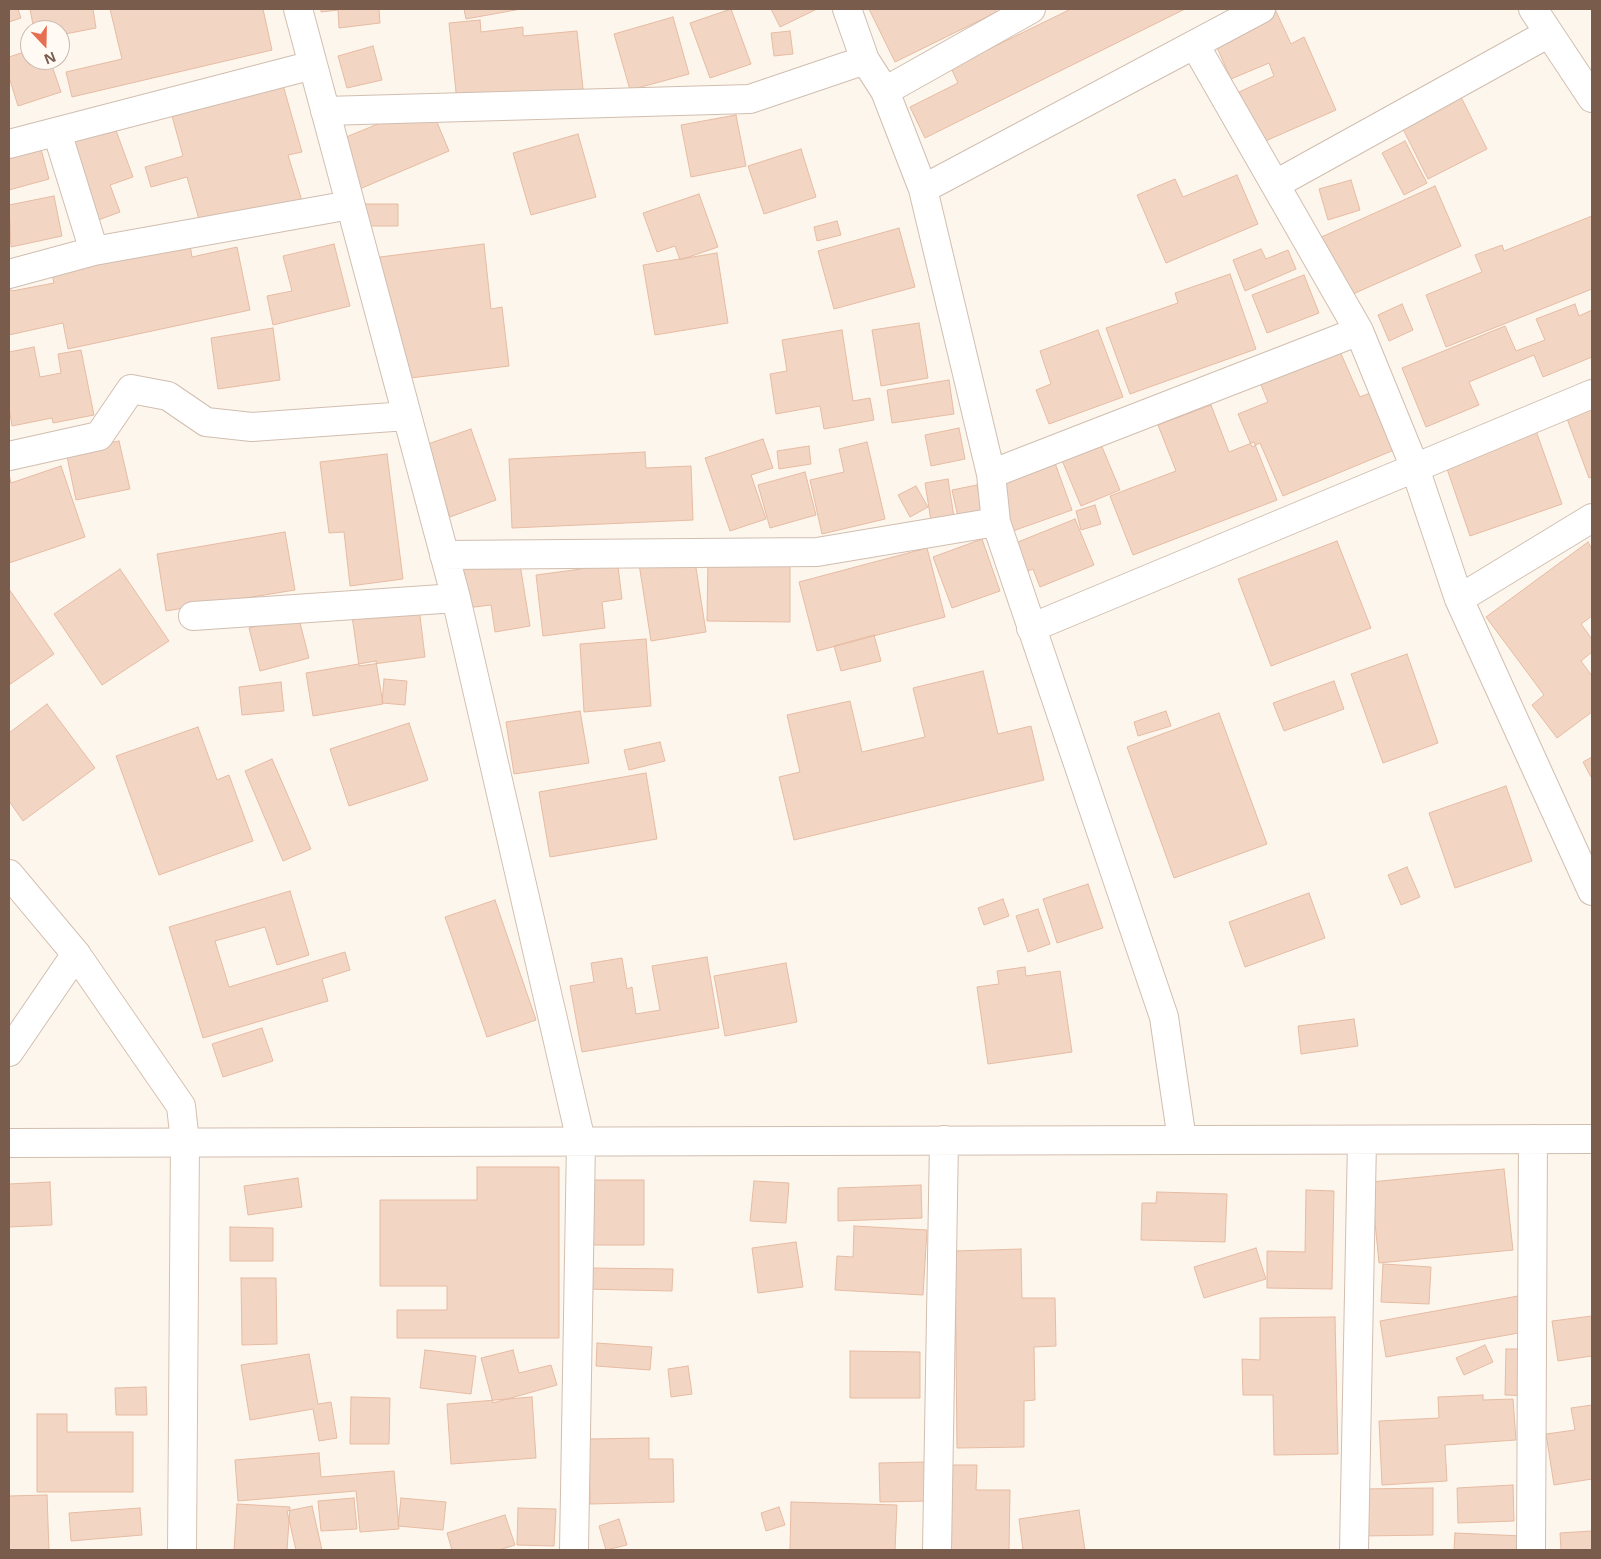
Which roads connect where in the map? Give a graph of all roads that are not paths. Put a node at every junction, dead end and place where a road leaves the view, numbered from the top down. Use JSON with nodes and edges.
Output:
{"nodes":[{"id":1,"x":298,"y":9,"type":"edge"},
{"id":2,"x":847,"y":9,"type":"edge"},
{"id":3,"x":1032,"y":9,"type":"edge"},
{"id":4,"x":1261,"y":9,"type":"edge"},
{"id":5,"x":1533,"y":9,"type":"edge"},
{"id":6,"x":1550,"y":33,"type":"junction"},
{"id":7,"x":1195,"y":46,"type":"junction"},
{"id":8,"x":865,"y":60,"type":"junction"},
{"id":9,"x":313,"y":65,"type":"junction"},
{"id":10,"x":885,"y":91,"type":"junction"},
{"id":11,"x":1592,"y":98,"type":"edge"},
{"id":12,"x":325,"y":111,"type":"junction"},
{"id":13,"x":57,"y":132,"type":"junction"},
{"id":14,"x":9,"y":144,"type":"edge"},
{"id":15,"x":1276,"y":184,"type":"junction"},
{"id":16,"x":923,"y":189,"type":"junction"},
{"id":17,"x":350,"y":205,"type":"junction"},
{"id":18,"x":94,"y":251,"type":"junction"},
{"id":19,"x":9,"y":274,"type":"edge"},
{"id":20,"x":1359,"y":330,"type":"junction"},
{"id":21,"x":1592,"y":394,"type":"edge"},
{"id":22,"x":407,"y":416,"type":"junction"},
{"id":23,"x":9,"y":456,"type":"edge"},
{"id":24,"x":1415,"y":468,"type":"junction"},
{"id":25,"x":991,"y":474,"type":"junction"},
{"id":26,"x":1592,"y":518,"type":"edge"},
{"id":27,"x":996,"y":522,"type":"junction"},
{"id":28,"x":444,"y":555,"type":"junction"},
{"id":29,"x":456,"y":598,"type":"junction"},
{"id":30,"x":1460,"y":598,"type":"junction"},
{"id":31,"x":193,"y":616,"type":"dead end"},
{"id":32,"x":1031,"y":628,"type":"junction"},
{"id":33,"x":9,"y":874,"type":"edge"},
{"id":34,"x":1592,"y":891,"type":"edge"},
{"id":35,"x":76,"y":954,"type":"junction"},
{"id":36,"x":9,"y":1052,"type":"edge"},
{"id":37,"x":1533,"y":1139,"type":"junction"},
{"id":38,"x":1592,"y":1139,"type":"edge"},
{"id":39,"x":944,"y":1140,"type":"junction"},
{"id":40,"x":1182,"y":1140,"type":"junction"},
{"id":41,"x":1362,"y":1140,"type":"junction"},
{"id":42,"x":581,"y":1141,"type":"junction"},
{"id":43,"x":185,"y":1142,"type":"junction"},
{"id":44,"x":9,"y":1143,"type":"edge"},
{"id":45,"x":182,"y":1550,"type":"edge"},
{"id":46,"x":574,"y":1550,"type":"edge"},
{"id":47,"x":938,"y":1550,"type":"edge"},
{"id":48,"x":1354,"y":1550,"type":"edge"},
{"id":49,"x":1531,"y":1550,"type":"edge"}],
"edges":[{"from":1,"to":9,"type":"street"},
{"from":2,"to":8,"type":"street"},
{"from":3,"to":10,"type":"street"},
{"from":4,"to":7,"type":"street"},
{"from":5,"to":6,"type":"street"},
{"from":6,"to":11,"type":"street"},
{"from":6,"to":15,"type":"street"},
{"from":7,"to":15,"type":"street"},
{"from":7,"to":16,"type":"street"},
{"from":8,"to":10,"type":"street"},
{"from":8,"to":12,"type":"street"},
{"from":9,"to":12,"type":"street"},
{"from":9,"to":13,"type":"street"},
{"from":10,"to":16,"type":"street"},
{"from":12,"to":17,"type":"street"},
{"from":13,"to":14,"type":"street"},
{"from":13,"to":18,"type":"street"},
{"from":15,"to":20,"type":"street"},
{"from":16,"to":25,"type":"street"},
{"from":17,"to":18,"type":"street"},
{"from":17,"to":22,"type":"street"},
{"from":18,"to":19,"type":"street"},
{"from":20,"to":24,"type":"street"},
{"from":20,"to":25,"type":"street"},
{"from":21,"to":24,"type":"street"},
{"from":22,"to":23,"type":"street"},
{"from":22,"to":28,"type":"street"},
{"from":24,"to":30,"type":"street"},
{"from":24,"to":32,"type":"street"},
{"from":25,"to":27,"type":"street"},
{"from":26,"to":30,"type":"street"},
{"from":27,"to":28,"type":"street"},
{"from":27,"to":32,"type":"street"},
{"from":28,"to":29,"type":"street"},
{"from":29,"to":31,"type":"street"},
{"from":29,"to":42,"type":"street"},
{"from":30,"to":34,"type":"street"},
{"from":32,"to":40,"type":"street"},
{"from":33,"to":35,"type":"street"},
{"from":35,"to":36,"type":"street"},
{"from":35,"to":43,"type":"street"},
{"from":37,"to":38,"type":"street"},
{"from":37,"to":41,"type":"street"},
{"from":37,"to":49,"type":"street"},
{"from":39,"to":40,"type":"street"},
{"from":39,"to":42,"type":"street"},
{"from":39,"to":47,"type":"street"},
{"from":40,"to":41,"type":"street"},
{"from":41,"to":48,"type":"street"},
{"from":42,"to":43,"type":"street"},
{"from":42,"to":46,"type":"street"},
{"from":43,"to":44,"type":"street"},
{"from":43,"to":45,"type":"street"}]}
